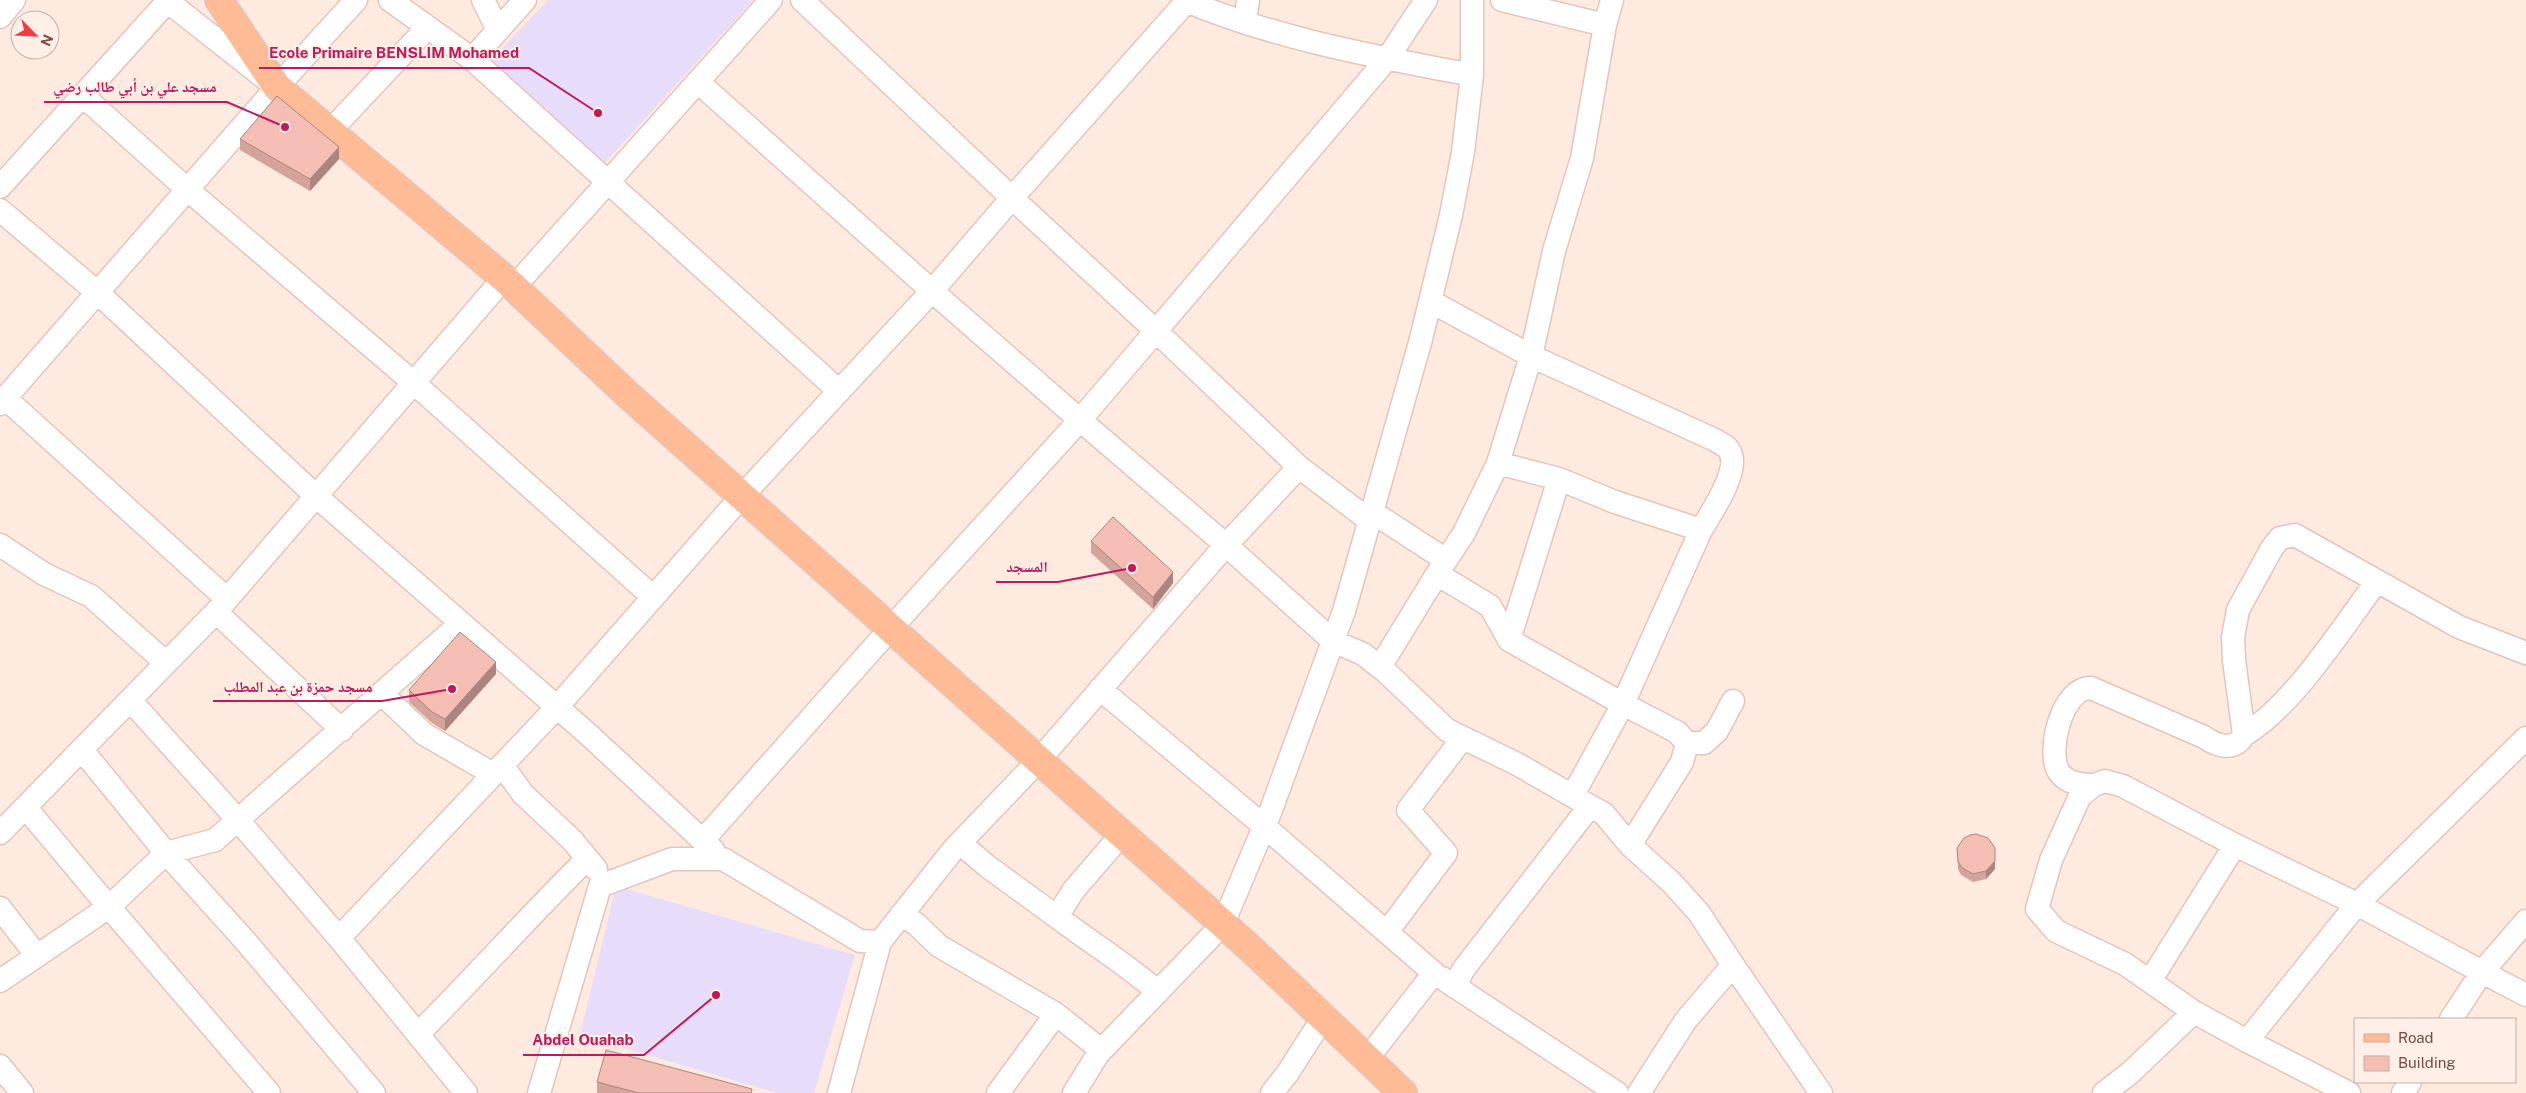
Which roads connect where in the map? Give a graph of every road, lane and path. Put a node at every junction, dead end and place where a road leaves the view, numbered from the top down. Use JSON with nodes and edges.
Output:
{"nodes":[{"id":1,"x":14,"y":0,"type":"edge"},
{"id":2,"x":219,"y":0,"type":"edge"},
{"id":3,"x":356,"y":0,"type":"edge"},
{"id":4,"x":390,"y":0,"type":"edge"},
{"id":5,"x":483,"y":0,"type":"edge"},
{"id":6,"x":525,"y":0,"type":"edge"},
{"id":7,"x":771,"y":0,"type":"edge"},
{"id":8,"x":802,"y":0,"type":"edge"},
{"id":9,"x":1248,"y":0,"type":"edge"},
{"id":10,"x":1426,"y":0,"type":"edge"},
{"id":11,"x":1472,"y":0,"type":"edge"},
{"id":12,"x":1502,"y":0,"type":"edge"},
{"id":13,"x":1612,"y":0,"type":"edge"},
{"id":14,"x":167,"y":1,"type":"edge"},
{"id":15,"x":1186,"y":1,"type":"edge"},
{"id":16,"x":0,"y":16,"type":"edge"},
{"id":17,"x":1245,"y":22,"type":"junction"},
{"id":18,"x":1606,"y":25,"type":"junction"},
{"id":19,"x":428,"y":27,"type":"junction"},
{"id":20,"x":498,"y":30,"type":"junction"},
{"id":21,"x":472,"y":59,"type":"junction"},
{"id":22,"x":1387,"y":59,"type":"junction"},
{"id":23,"x":1472,"y":75,"type":"junction"},
{"id":24,"x":698,"y":82,"type":"junction"},
{"id":25,"x":277,"y":87,"type":"junction"},
{"id":26,"x":83,"y":96,"type":"junction"},
{"id":27,"x":331,"y":130,"type":"junction"},
{"id":28,"x":607,"y":183,"type":"junction"},
{"id":29,"x":0,"y":188,"type":"edge"},
{"id":30,"x":188,"y":190,"type":"junction"},
{"id":31,"x":1012,"y":198,"type":"junction"},
{"id":32,"x":0,"y":210,"type":"edge"},
{"id":33,"x":509,"y":282,"type":"junction"},
{"id":34,"x":932,"y":291,"type":"junction"},
{"id":35,"x":98,"y":293,"type":"junction"},
{"id":36,"x":1430,"y":302,"type":"junction"},
{"id":37,"x":1156,"y":332,"type":"junction"},
{"id":38,"x":1531,"y":356,"type":"junction"},
{"id":39,"x":414,"y":383,"type":"junction"},
{"id":40,"x":839,"y":392,"type":"junction"},
{"id":41,"x":3,"y":401,"type":"edge"},
{"id":42,"x":1080,"y":420,"type":"junction"},
{"id":43,"x":1498,"y":463,"type":"junction"},
{"id":44,"x":1299,"y":467,"type":"junction"},
{"id":45,"x":1559,"y":478,"type":"junction"},
{"id":46,"x":316,"y":496,"type":"junction"},
{"id":47,"x":742,"y":496,"type":"junction"},
{"id":48,"x":1371,"y":516,"type":"junction"},
{"id":49,"x":1701,"y":530,"type":"junction"},
{"id":50,"x":0,"y":545,"type":"edge"},
{"id":51,"x":1226,"y":545,"type":"junction"},
{"id":52,"x":1441,"y":567,"type":"junction"},
{"id":53,"x":2377,"y":581,"type":"junction"},
{"id":54,"x":653,"y":597,"type":"junction"},
{"id":55,"x":222,"y":605,"type":"junction"},
{"id":56,"x":461,"y":623,"type":"junction"},
{"id":57,"x":891,"y":628,"type":"junction"},
{"id":58,"x":1509,"y":640,"type":"junction"},
{"id":59,"x":1333,"y":641,"type":"junction"},
{"id":60,"x":2526,"y":653,"type":"edge"},
{"id":61,"x":166,"y":663,"type":"junction"},
{"id":62,"x":1380,"y":667,"type":"junction"},
{"id":63,"x":1100,"y":689,"type":"junction"},
{"id":64,"x":382,"y":694,"type":"junction"},
{"id":65,"x":130,"y":700,"type":"junction"},
{"id":66,"x":1733,"y":701,"type":"dead end"},
{"id":67,"x":1623,"y":704,"type":"junction"},
{"id":68,"x":557,"y":707,"type":"junction"},
{"id":69,"x":342,"y":730,"type":"junction"},
{"id":70,"x":2244,"y":735,"type":"junction"},
{"id":71,"x":1462,"y":738,"type":"junction"},
{"id":72,"x":2526,"y":738,"type":"edge"},
{"id":73,"x":1687,"y":743,"type":"junction"},
{"id":74,"x":82,"y":750,"type":"junction"},
{"id":75,"x":1038,"y":760,"type":"junction"},
{"id":76,"x":497,"y":770,"type":"junction"},
{"id":77,"x":2094,"y":785,"type":"junction"},
{"id":78,"x":1581,"y":800,"type":"junction"},
{"id":79,"x":26,"y":808,"type":"junction"},
{"id":80,"x":238,"y":820,"type":"junction"},
{"id":81,"x":1264,"y":826,"type":"junction"},
{"id":82,"x":0,"y":833,"type":"edge"},
{"id":83,"x":1122,"y":834,"type":"junction"},
{"id":84,"x":703,"y":840,"type":"junction"},
{"id":85,"x":960,"y":843,"type":"junction"},
{"id":86,"x":1630,"y":845,"type":"junction"},
{"id":87,"x":2235,"y":845,"type":"junction"},
{"id":88,"x":166,"y":853,"type":"junction"},
{"id":89,"x":587,"y":859,"type":"junction"},
{"id":90,"x":723,"y":859,"type":"junction"},
{"id":91,"x":608,"y":884,"type":"junction"},
{"id":92,"x":2357,"y":904,"type":"junction"},
{"id":93,"x":109,"y":907,"type":"junction"},
{"id":94,"x":0,"y":908,"type":"edge"},
{"id":95,"x":901,"y":915,"type":"junction"},
{"id":96,"x":1057,"y":917,"type":"junction"},
{"id":97,"x":2526,"y":921,"type":"edge"},
{"id":98,"x":1223,"y":924,"type":"junction"},
{"id":99,"x":1387,"y":932,"type":"junction"},
{"id":100,"x":339,"y":938,"type":"junction"},
{"id":101,"x":880,"y":942,"type":"junction"},
{"id":102,"x":37,"y":956,"type":"junction"},
{"id":103,"x":1732,"y":965,"type":"junction"},
{"id":104,"x":2482,"y":972,"type":"junction"},
{"id":105,"x":1434,"y":974,"type":"junction"},
{"id":106,"x":0,"y":981,"type":"edge"},
{"id":107,"x":2150,"y":981,"type":"junction"},
{"id":108,"x":1454,"y":987,"type":"junction"},
{"id":109,"x":1157,"y":991,"type":"junction"},
{"id":110,"x":2526,"y":995,"type":"edge"},
{"id":111,"x":2194,"y":1012,"type":"junction"},
{"id":112,"x":1056,"y":1014,"type":"junction"},
{"id":113,"x":1323,"y":1018,"type":"junction"},
{"id":114,"x":2452,"y":1018,"type":"edge"},
{"id":115,"x":418,"y":1034,"type":"junction"},
{"id":116,"x":2247,"y":1041,"type":"junction"},
{"id":117,"x":1101,"y":1050,"type":"junction"},
{"id":118,"x":1367,"y":1059,"type":"junction"},
{"id":119,"x":0,"y":1066,"type":"edge"},
{"id":120,"x":841,"y":1092,"type":"edge"},
{"id":121,"x":22,"y":1093,"type":"edge"},
{"id":122,"x":269,"y":1093,"type":"edge"},
{"id":123,"x":374,"y":1093,"type":"edge"},
{"id":124,"x":466,"y":1093,"type":"edge"},
{"id":125,"x":538,"y":1093,"type":"edge"},
{"id":126,"x":998,"y":1093,"type":"edge"},
{"id":127,"x":1074,"y":1093,"type":"edge"},
{"id":128,"x":1272,"y":1093,"type":"edge"},
{"id":129,"x":1403,"y":1093,"type":"edge"},
{"id":130,"x":1616,"y":1093,"type":"edge"},
{"id":131,"x":1639,"y":1093,"type":"edge"},
{"id":132,"x":1822,"y":1093,"type":"edge"},
{"id":133,"x":2104,"y":1093,"type":"edge"},
{"id":134,"x":2349,"y":1093,"type":"edge"}],
"edges":[{"from":1,"to":16,"type":"street"},
{"from":2,"to":25,"type":"main road"},
{"from":3,"to":25,"type":"street"},
{"from":4,"to":19,"type":"street"},
{"from":5,"to":20,"type":"street"},
{"from":6,"to":20,"type":"street"},
{"from":7,"to":24,"type":"street"},
{"from":8,"to":31,"type":"street"},
{"from":9,"to":17,"type":"street"},
{"from":10,"to":22,"type":"street"},
{"from":11,"to":23,"type":"street"},
{"from":12,"to":18,"type":"street"},
{"from":13,"to":18,"type":"street"},
{"from":14,"to":25,"type":"street"},
{"from":14,"to":26,"type":"street"},
{"from":15,"to":17,"type":"street"},
{"from":15,"to":31,"type":"street"},
{"from":17,"to":22,"type":"street"},
{"from":18,"to":38,"type":"street"},
{"from":19,"to":21,"type":"street"},
{"from":19,"to":27,"type":"street"},
{"from":20,"to":21,"type":"street"},
{"from":21,"to":28,"type":"street"},
{"from":22,"to":23,"type":"street"},
{"from":22,"to":37,"type":"street"},
{"from":23,"to":36,"type":"street"},
{"from":24,"to":28,"type":"street"},
{"from":24,"to":34,"type":"street"},
{"from":25,"to":27,"type":"main road"},
{"from":25,"to":30,"type":"street"},
{"from":26,"to":29,"type":"street"},
{"from":26,"to":30,"type":"street"},
{"from":27,"to":33,"type":"main road"},
{"from":28,"to":33,"type":"street"},
{"from":28,"to":40,"type":"street"},
{"from":30,"to":35,"type":"street"},
{"from":30,"to":39,"type":"street"},
{"from":31,"to":34,"type":"street"},
{"from":31,"to":37,"type":"street"},
{"from":32,"to":35,"type":"street"},
{"from":33,"to":39,"type":"street"},
{"from":33,"to":47,"type":"main road"},
{"from":34,"to":40,"type":"street"},
{"from":34,"to":42,"type":"street"},
{"from":35,"to":41,"type":"street"},
{"from":35,"to":46,"type":"street"},
{"from":36,"to":38,"type":"street"},
{"from":36,"to":48,"type":"street"},
{"from":37,"to":42,"type":"street"},
{"from":37,"to":44,"type":"street"},
{"from":38,"to":43,"type":"street"},
{"from":38,"to":49,"type":"street"},
{"from":39,"to":46,"type":"street"},
{"from":39,"to":54,"type":"street"},
{"from":40,"to":47,"type":"street"},
{"from":41,"to":55,"type":"street"},
{"from":42,"to":51,"type":"street"},
{"from":42,"to":57,"type":"street"},
{"from":43,"to":45,"type":"street"},
{"from":43,"to":52,"type":"street"},
{"from":44,"to":48,"type":"street"},
{"from":44,"to":51,"type":"street"},
{"from":45,"to":49,"type":"street"},
{"from":45,"to":58,"type":"street"},
{"from":46,"to":55,"type":"street"},
{"from":46,"to":56,"type":"street"},
{"from":47,"to":54,"type":"street"},
{"from":47,"to":57,"type":"main road"},
{"from":48,"to":52,"type":"street"},
{"from":48,"to":59,"type":"street"},
{"from":49,"to":67,"type":"street"},
{"from":50,"to":61,"type":"street"},
{"from":51,"to":59,"type":"street"},
{"from":51,"to":63,"type":"street"},
{"from":52,"to":58,"type":"street"},
{"from":52,"to":62,"type":"street"},
{"from":53,"to":60,"type":"street"},
{"from":53,"to":70,"type":"street"},
{"from":53,"to":70,"type":"street"},
{"from":54,"to":68,"type":"street"},
{"from":55,"to":61,"type":"street"},
{"from":55,"to":69,"type":"street"},
{"from":56,"to":64,"type":"street"},
{"from":56,"to":68,"type":"street"},
{"from":57,"to":75,"type":"main road"},
{"from":57,"to":84,"type":"street"},
{"from":58,"to":67,"type":"street"},
{"from":59,"to":62,"type":"street"},
{"from":59,"to":81,"type":"street"},
{"from":61,"to":65,"type":"street"},
{"from":62,"to":71,"type":"street"},
{"from":63,"to":75,"type":"street"},
{"from":63,"to":81,"type":"street"},
{"from":64,"to":69,"type":"street"},
{"from":64,"to":76,"type":"street"},
{"from":65,"to":74,"type":"street"},
{"from":65,"to":80,"type":"street"},
{"from":66,"to":73,"type":"street"},
{"from":67,"to":73,"type":"street"},
{"from":67,"to":78,"type":"street"},
{"from":68,"to":76,"type":"street"},
{"from":68,"to":84,"type":"street"},
{"from":69,"to":80,"type":"street"},
{"from":70,"to":77,"type":"street"},
{"from":71,"to":78,"type":"street"},
{"from":71,"to":99,"type":"street"},
{"from":72,"to":92,"type":"street"},
{"from":73,"to":86,"type":"street"},
{"from":74,"to":79,"type":"street"},
{"from":74,"to":88,"type":"street"},
{"from":75,"to":83,"type":"main road"},
{"from":75,"to":85,"type":"street"},
{"from":76,"to":89,"type":"street"},
{"from":76,"to":100,"type":"street"},
{"from":77,"to":87,"type":"street"},
{"from":77,"to":107,"type":"street"},
{"from":78,"to":86,"type":"street"},
{"from":78,"to":108,"type":"street"},
{"from":79,"to":82,"type":"street"},
{"from":79,"to":93,"type":"street"},
{"from":80,"to":88,"type":"street"},
{"from":80,"to":100,"type":"street"},
{"from":81,"to":98,"type":"street"},
{"from":81,"to":99,"type":"street"},
{"from":83,"to":96,"type":"street"},
{"from":83,"to":98,"type":"main road"},
{"from":84,"to":90,"type":"street"},
{"from":85,"to":95,"type":"street"},
{"from":85,"to":96,"type":"street"},
{"from":86,"to":103,"type":"street"},
{"from":87,"to":92,"type":"street"},
{"from":87,"to":107,"type":"street"},
{"from":88,"to":93,"type":"street"},
{"from":88,"to":123,"type":"street"},
{"from":89,"to":91,"type":"street"},
{"from":89,"to":115,"type":"street"},
{"from":90,"to":91,"type":"street"},
{"from":90,"to":101,"type":"street"},
{"from":91,"to":125,"type":"street"},
{"from":92,"to":104,"type":"street"},
{"from":92,"to":116,"type":"street"},
{"from":93,"to":102,"type":"street"},
{"from":93,"to":122,"type":"street"},
{"from":94,"to":102,"type":"street"},
{"from":95,"to":101,"type":"street"},
{"from":95,"to":112,"type":"street"},
{"from":96,"to":109,"type":"street"},
{"from":97,"to":104,"type":"street"},
{"from":98,"to":109,"type":"street"},
{"from":98,"to":113,"type":"main road"},
{"from":99,"to":105,"type":"street"},
{"from":100,"to":115,"type":"street"},
{"from":101,"to":120,"type":"street"},
{"from":102,"to":106,"type":"street"},
{"from":103,"to":131,"type":"street"},
{"from":103,"to":132,"type":"street"},
{"from":104,"to":110,"type":"street"},
{"from":104,"to":114,"type":"street"},
{"from":105,"to":108,"type":"street"},
{"from":105,"to":118,"type":"street"},
{"from":107,"to":111,"type":"street"},
{"from":108,"to":130,"type":"street"},
{"from":109,"to":117,"type":"street"},
{"from":111,"to":116,"type":"street"},
{"from":111,"to":133,"type":"street"},
{"from":112,"to":117,"type":"street"},
{"from":112,"to":126,"type":"street"},
{"from":113,"to":118,"type":"main road"},
{"from":113,"to":128,"type":"street"},
{"from":115,"to":124,"type":"street"},
{"from":116,"to":134,"type":"street"},
{"from":117,"to":127,"type":"street"},
{"from":118,"to":129,"type":"main road"},
{"from":119,"to":121,"type":"street"}]}
